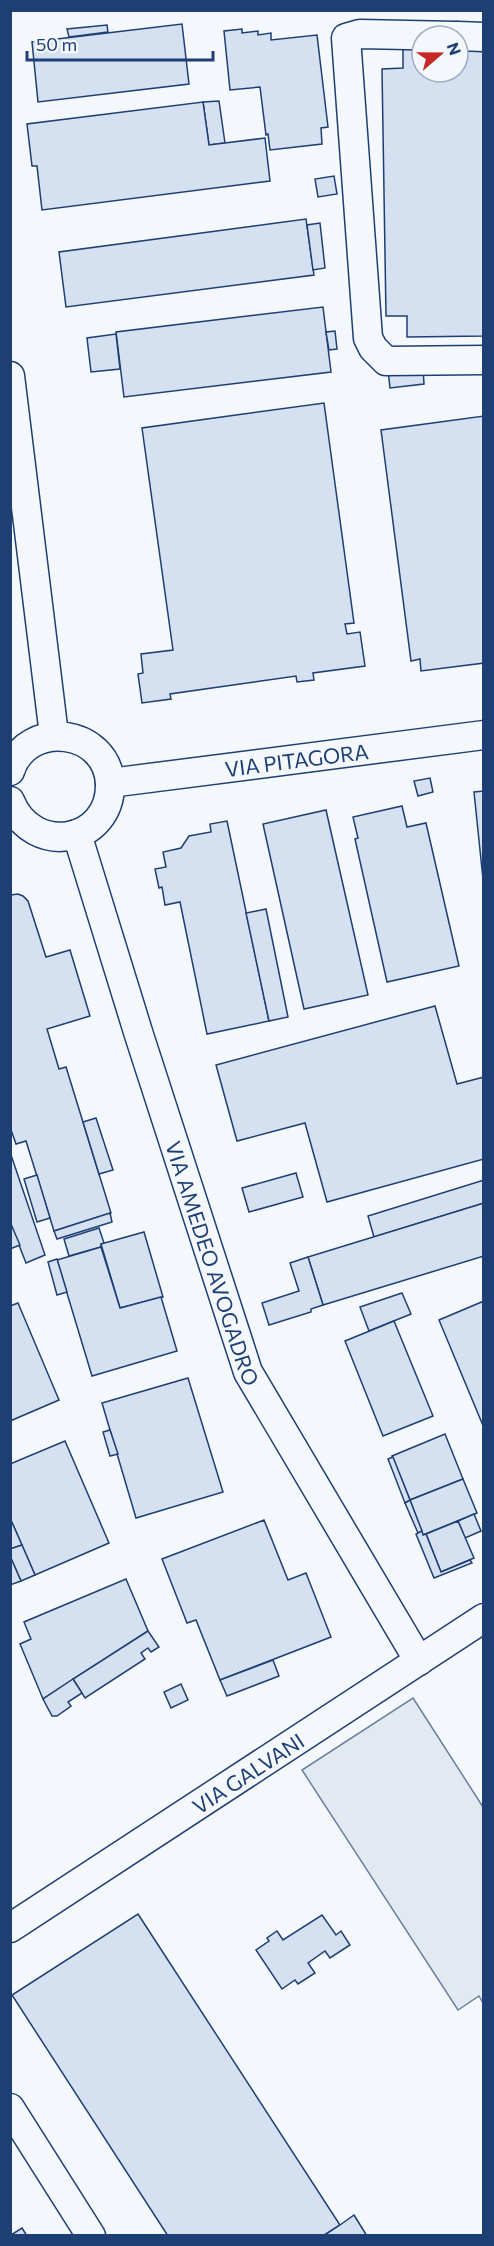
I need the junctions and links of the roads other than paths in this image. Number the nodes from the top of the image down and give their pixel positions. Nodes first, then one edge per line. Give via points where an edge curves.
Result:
1 (410, 35) edge
2 (483, 360) edge
3 (10, 376) edge
4 (54, 735) junction
5 (483, 735) edge
6 (10, 771) edge
7 (110, 783) junction
8 (10, 801) edge
9 (77, 834) junction
10 (483, 1618) edge
11 (419, 1661) junction
12 (10, 1928) edge
13 (10, 2108) edge
14 (91, 2235) edge

1 - 2 street via 360,34 346,38 368,338 386,361
3 - 4 street
4 - 6 street via 23,749
4 - 7 street via 85,743 98,753
5 - 7 street, VIA PITAGORA
7 - 9 street via 102,814
8 - 9 street via 27,826 42,835 59,838
9 - 11 street, VIA AMEDEO AVOGADRO via 248,1371
10 - 11 street, VIA GALVANI
11 - 12 street, VIA GALVANI
13 - 14 street

